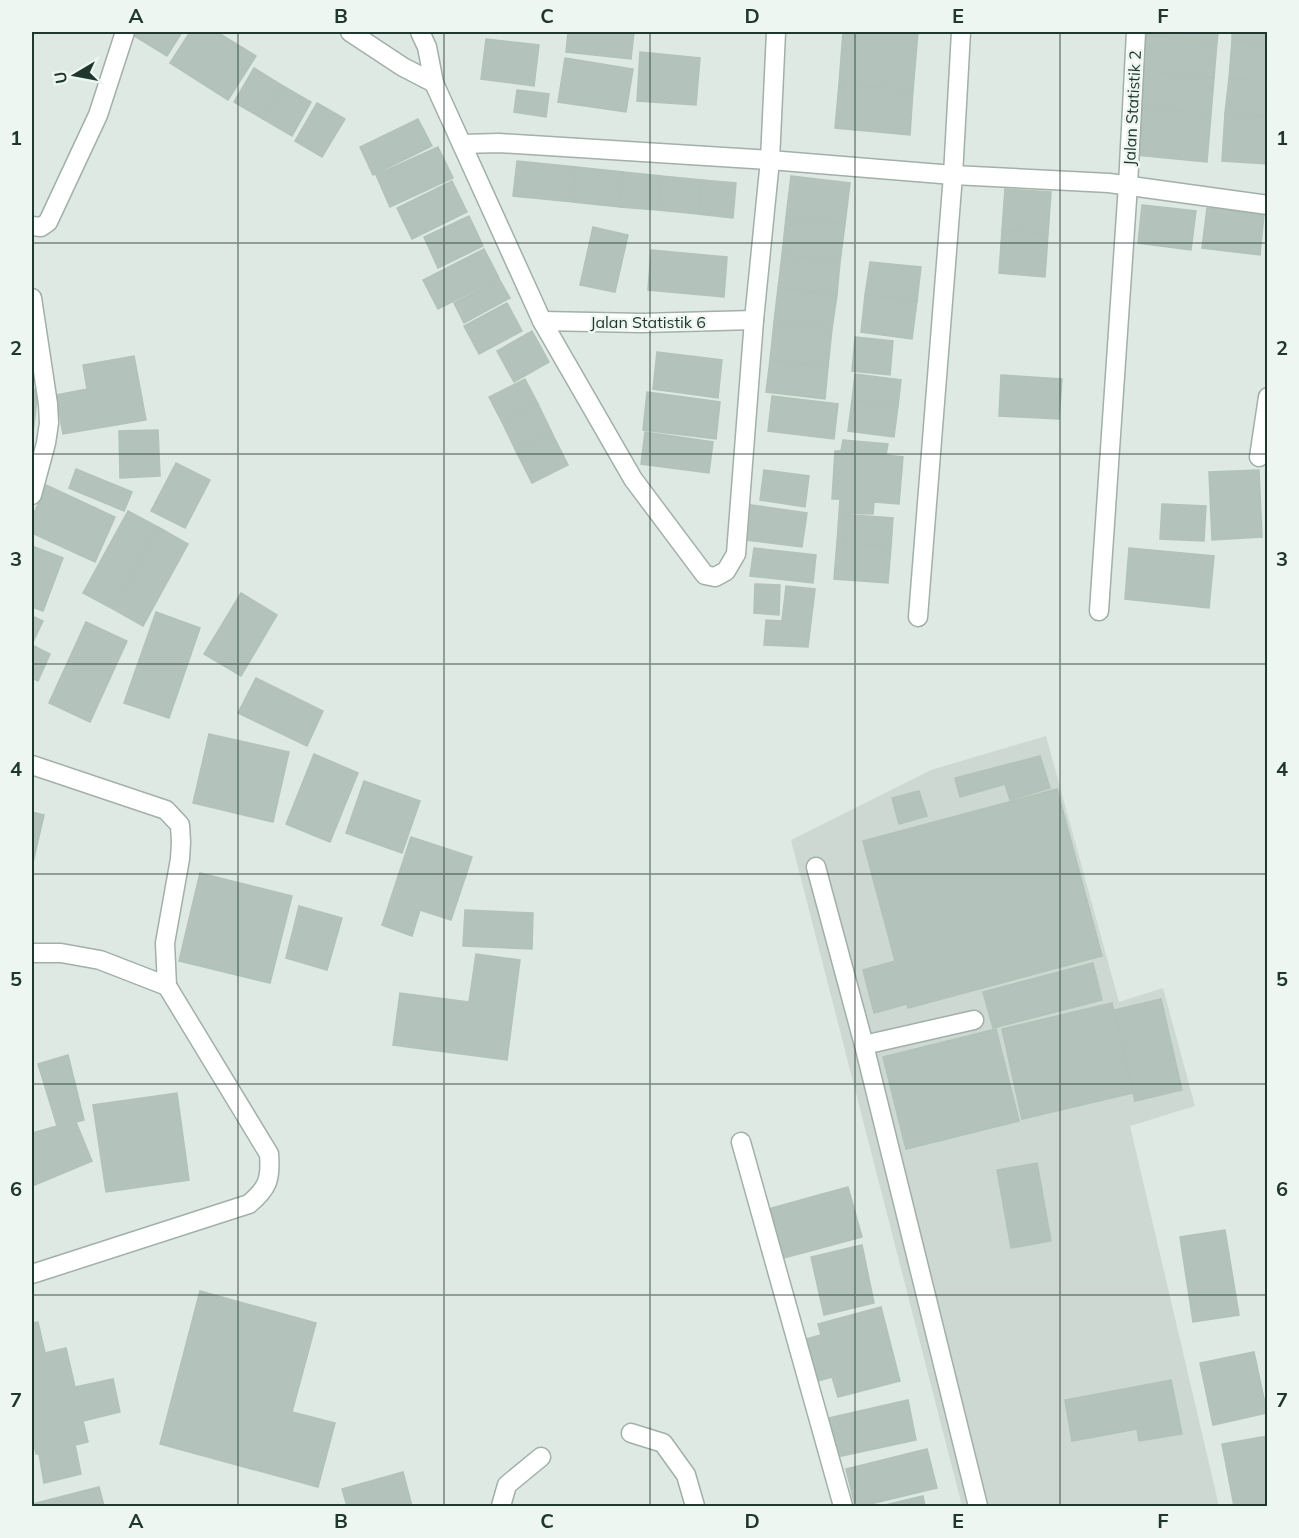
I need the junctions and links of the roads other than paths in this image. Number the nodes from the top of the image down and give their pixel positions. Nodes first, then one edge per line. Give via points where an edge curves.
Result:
1 (125, 32) edge
2 (350, 32) edge
3 (420, 32) edge
4 (776, 32) edge
5 (962, 32) edge
6 (1136, 32) edge
7 (434, 83) junction
8 (462, 144) junction
9 (770, 160) junction
10 (953, 175) junction
11 (1128, 185) junction
12 (1268, 205) edge
13 (32, 226) edge
14 (32, 298) edge
15 (753, 320) junction
16 (542, 321) junction
17 (1268, 397) edge
18 (1259, 457) dead end
19 (32, 495) edge
20 (1098, 611) dead end
21 (918, 617) dead end
22 (32, 765) edge
23 (816, 867) dead end
24 (32, 953) edge
25 (167, 986) junction
26 (974, 1020) dead end
27 (864, 1045) junction
28 (741, 1142) dead end
29 (32, 1274) edge
30 (631, 1433) dead end
31 (541, 1457) dead end
32 (501, 1506) edge
33 (695, 1506) edge
34 (843, 1506) edge
35 (978, 1506) edge

1 - 13 street via 98,116 48,222 41,227
2 - 7 street
3 - 7 street
4 - 9 street
5 - 10 street
6 - 11 street, Jalan Statistik 2
7 - 8 street
8 - 9 street
8 - 16 street
9 - 10 street
9 - 15 street
10 - 11 street
10 - 21 street
11 - 12 street
11 - 20 street, Jalan Statistik 2
14 - 19 street via 49,423
15 - 16 street, Jalan Statistik 6
15 - 16 street via 736,554 726,571 715,577 705,575 633,479
17 - 18 street
22 - 25 street via 166,810 180,825 180,859 165,943
23 - 27 street
24 - 25 street via 100,960
25 - 29 street via 269,1154 270,1173 263,1192 249,1204
26 - 27 street
27 - 35 street
28 - 34 street
30 - 33 street via 663,1443 686,1475
31 - 32 street via 507,1485

